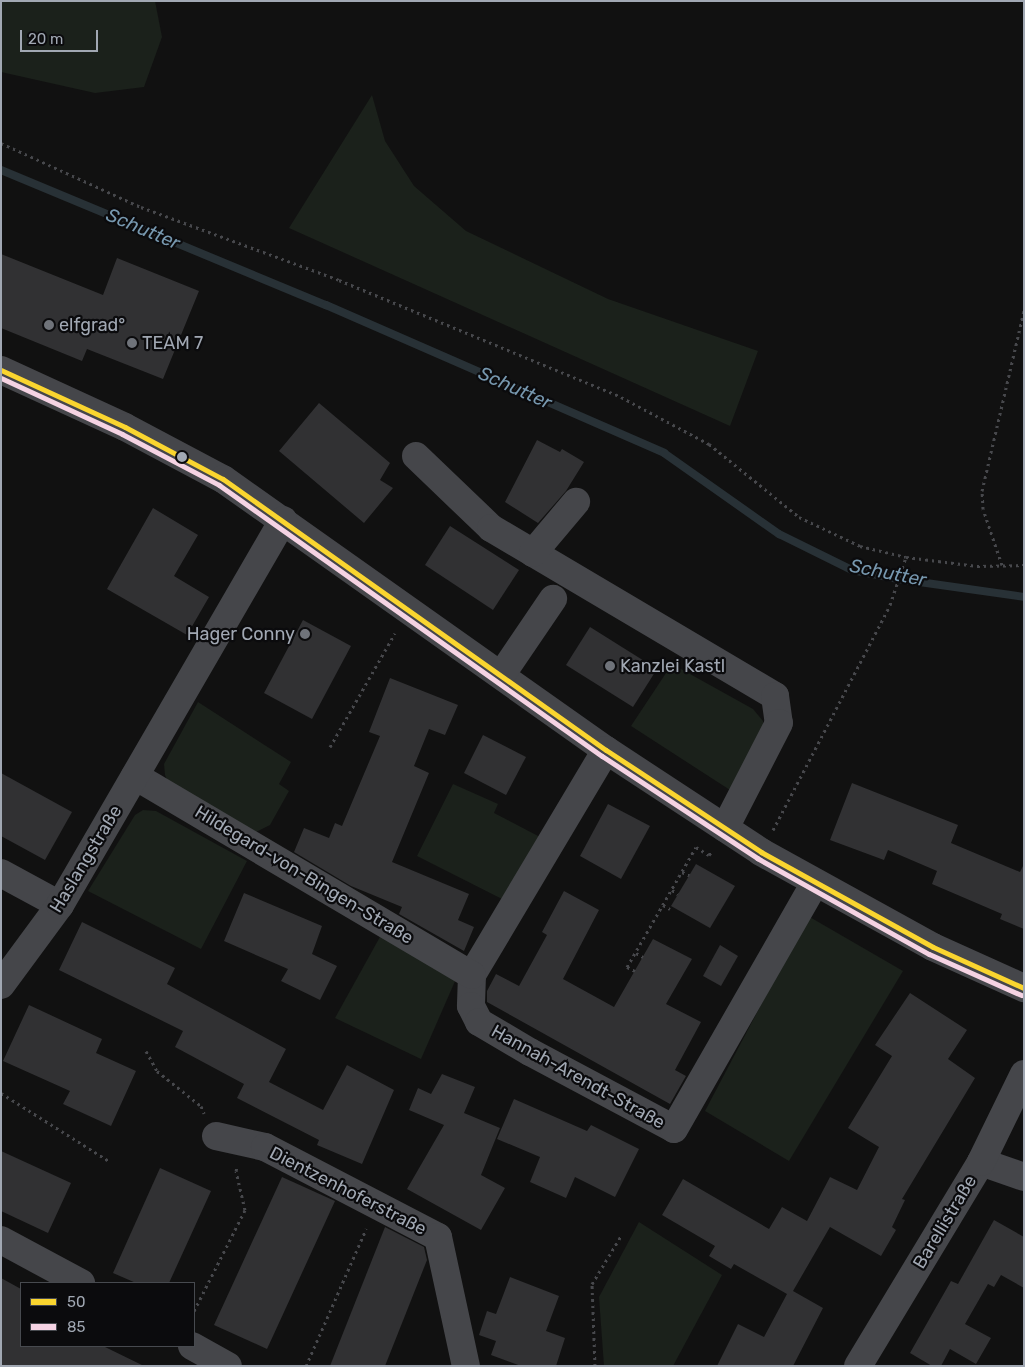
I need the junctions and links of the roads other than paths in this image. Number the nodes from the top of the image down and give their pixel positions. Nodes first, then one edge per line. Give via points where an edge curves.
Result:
1 (1, 370) edge
2 (416, 456) dead end
3 (576, 502) dead end
4 (282, 520) junction
5 (533, 553) junction
6 (553, 599) dead end
7 (502, 674) junction
8 (606, 750) junction
9 (135, 776) junction
10 (720, 837) junction
11 (1, 873) edge
12 (815, 883) junction
13 (60, 905) junction
14 (472, 975) junction
15 (1, 985) edge
16 (1024, 988) edge
17 (1024, 1074) edge
18 (229, 1139) road end
19 (981, 1162) junction
20 (1024, 1177) edge
21 (1, 1240) edge
22 (79, 1282) edge
23 (194, 1347) edge
24 (228, 1366) edge
25 (466, 1366) edge
26 (858, 1366) edge

1 - 4 street via 183,456 224,479
2 - 5 street via 491,528
3 - 5 street
4 - 7 street
4 - 9 street, Haslangstraße
5 - 10 street via 775,696 779,723
6 - 7 street
7 - 8 street
8 - 10 street
8 - 14 street, Hannah-Arendt-Straße
9 - 13 street, Haslangstraße
9 - 14 street, Hildegard-von-Bingen-Straße
10 - 12 street via 761,852
11 - 13 street
12 - 14 street, Hannah-Arendt-Straße via 674,1130 479,1022 470,1006
12 - 16 street via 933,947
13 - 15 street, Haslangstraße
17 - 19 street, Barellistraße
18 - 25 street, Dientzenhoferstraße via 265,1147 438,1237
19 - 20 street
19 - 26 street, Barellistraße
21 - 22 street
23 - 24 street

